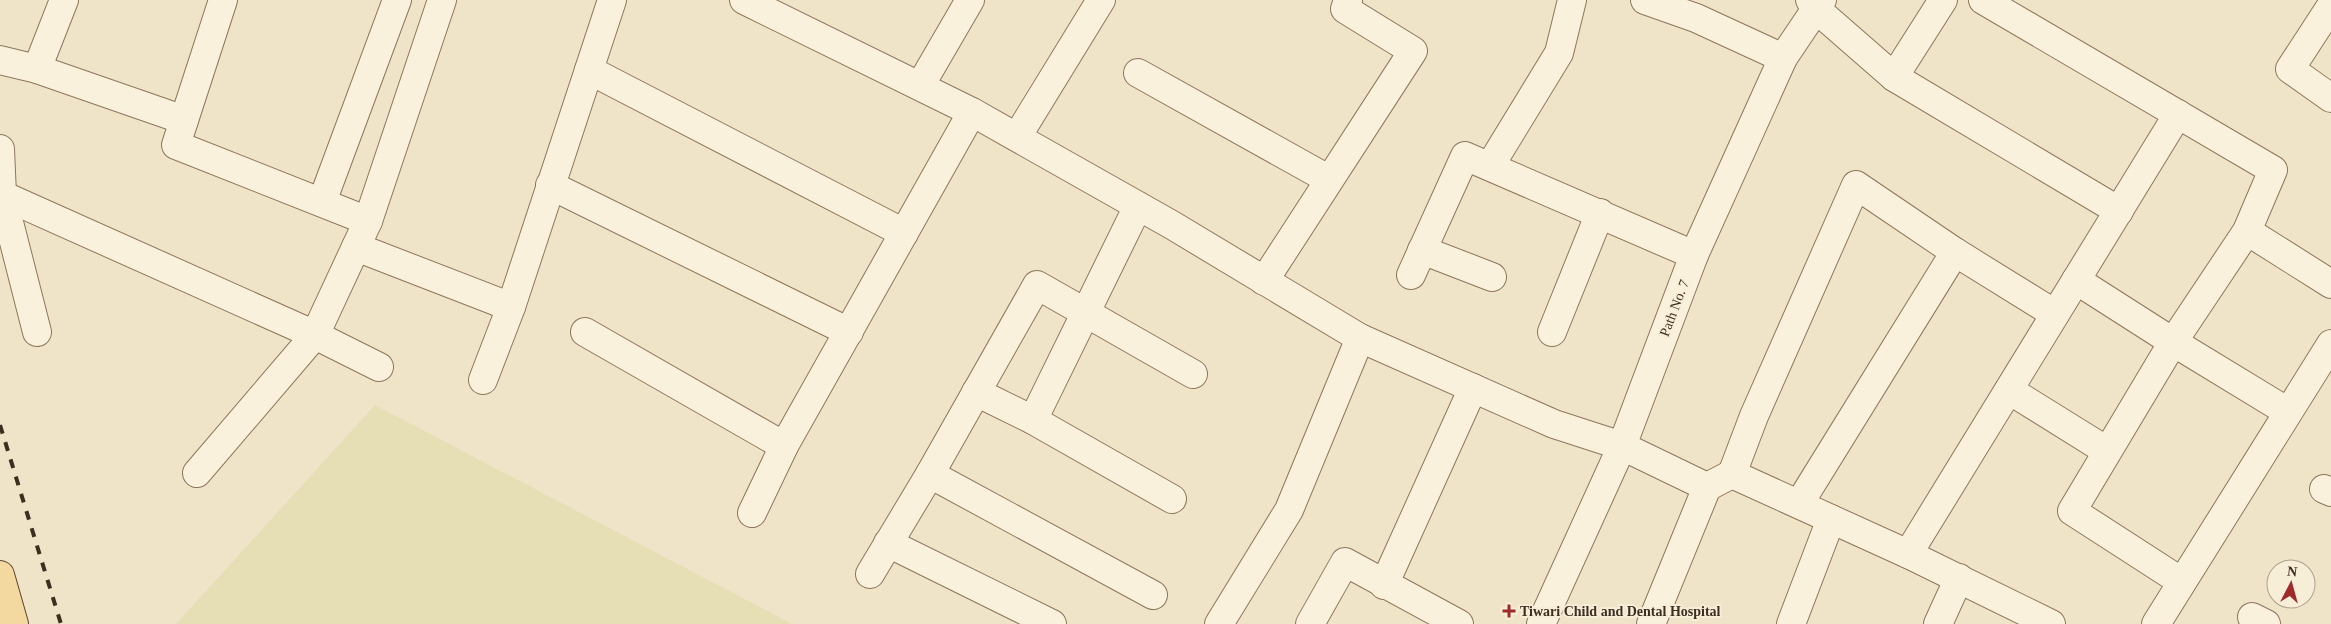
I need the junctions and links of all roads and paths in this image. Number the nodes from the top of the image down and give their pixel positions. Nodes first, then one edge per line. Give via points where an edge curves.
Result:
1 (64, 0) edge
2 (223, 0) edge
3 (396, 0) edge
4 (442, 0) edge
5 (612, 0) edge
6 (744, 0) edge
7 (970, 0) edge
8 (1101, 0) edge
9 (1348, 0) edge
10 (1572, 0) edge
11 (1645, 0) edge
12 (1943, 0) edge
13 (1985, 0) edge
14 (1816, 3) edge
15 (2331, 6) edge
16 (1700, 9) edge
17 (1783, 58) junction
18 (0, 60) edge
19 (37, 69) junction
20 (588, 70) junction
21 (1138, 73) dead end
22 (1894, 77) junction
23 (920, 86) junction
24 (2331, 98) edge
25 (972, 112) junction
26 (2178, 114) junction
27 (184, 120) junction
28 (1017, 137) junction
29 (0, 149) edge
30 (1490, 166) junction
31 (1328, 179) junction
32 (550, 185) junction
33 (2, 195) junction
34 (322, 202) junction
35 (1138, 206) junction
36 (2119, 211) junction
37 (1600, 213) junction
38 (368, 221) junction
39 (2247, 231) junction
40 (904, 233) junction
41 (356, 247) junction
42 (1422, 250) junction
43 (1955, 252) junction
44 (1694, 255) junction
45 (1411, 274) dead end
46 (1492, 277) dead end
47 (1264, 280) junction
48 (2076, 280) junction
49 (2331, 284) edge
50 (511, 307) junction
51 (1087, 313) junction
52 (2055, 314) junction
53 (37, 332) dead end
54 (585, 332) dead end
55 (849, 332) junction
56 (1552, 332) dead end
57 (315, 335) junction
58 (1360, 338) junction
59 (2173, 342) junction
60 (2331, 344) edge
61 (379, 367) dead end
62 (1193, 374) dead end
63 (483, 380) dead end
64 (1473, 388) junction
65 (2009, 390) junction
66 (976, 392) junction
67 (2288, 412) junction
68 (1033, 420) junction
69 (784, 446) junction
70 (1622, 446) junction
71 (2107, 450) junction
72 (197, 473) dead end
73 (930, 474) junction
74 (1732, 474) junction
75 (1707, 487) junction
76 (1172, 499) dead end
77 (1799, 504) junction
78 (752, 513) dead end
79 (1831, 519) junction
80 (888, 543) junction
81 (1908, 554) junction
82 (870, 574) dead end
83 (0, 575) edge
84 (1959, 578) junction
85 (2182, 582) junction
86 (1384, 585) junction
87 (1153, 595) dead end
88 (14, 624) edge
89 (1052, 624) edge
90 (1219, 624) edge
91 (1310, 624) edge
92 (1458, 624) edge
93 (1541, 624) edge
94 (1651, 624) edge
95 (1791, 624) edge
96 (1938, 624) edge
97 (2051, 624) edge
98 (2156, 624) edge

1 - 19 street
2 - 27 street
3 - 34 street
4 - 38 street
5 - 20 street
6 - 23 street
7 - 23 street
8 - 28 street
9 - 31 street via 1345,9 1413,51
10 - 30 street via 1559,53
11 - 16 street
12 - 22 street
13 - 26 street
14 - 17 street, Path No. 7
14 - 22 street
15 - 24 street via 2290,69
16 - 17 street
17 - 44 street, Path No. 7
18 - 19 street
19 - 27 street
20 - 32 street
20 - 40 street
21 - 31 street
22 - 36 street
23 - 25 street
25 - 28 street
25 - 40 street
26 - 36 street
26 - 39 street via 2273,170
27 - 34 street via 176,145
28 - 35 street
29 - 33 street
30 - 37 street
30 - 42 street via 1465,156
31 - 47 street
32 - 50 street
32 - 55 street
33 - 53 street
33 - 57 street
34 - 38 street
35 - 47 street
35 - 51 street
36 - 48 street
37 - 44 street
37 - 56 street
38 - 41 street
39 - 49 street
39 - 59 street
40 - 55 street
41 - 50 street
41 - 57 street
42 - 45 street
42 - 46 street
43 - 52 street
43 - 74 street via 1856,185 1754,416
43 - 77 street
44 - 70 street, Path No. 7
47 - 58 street
48 - 52 street
48 - 59 street
50 - 63 street
51 - 62 street
51 - 66 street via 1037,285
51 - 68 street
52 - 65 street
54 - 69 street
55 - 69 street
57 - 61 street
57 - 72 street
58 - 64 street
58 - 90 street via 1289,510
59 - 67 street
59 - 71 street
60 - 67 street
64 - 70 street via 1554,424
64 - 86 street
65 - 71 street
65 - 81 street
66 - 68 street
66 - 73 street
67 - 85 street
68 - 76 street
69 - 78 street
70 - 75 street
70 - 93 street, Path No. 7
71 - 85 street via 2072,511
73 - 80 street
73 - 87 street
74 - 75 street
74 - 77 street
75 - 94 street
77 - 79 street
79 - 81 street
79 - 95 street
80 - 82 street
80 - 89 street
81 - 84 street
83 - 88 main road
84 - 96 street
84 - 97 street
85 - 98 street
86 - 91 street via 1345,562
86 - 92 street

